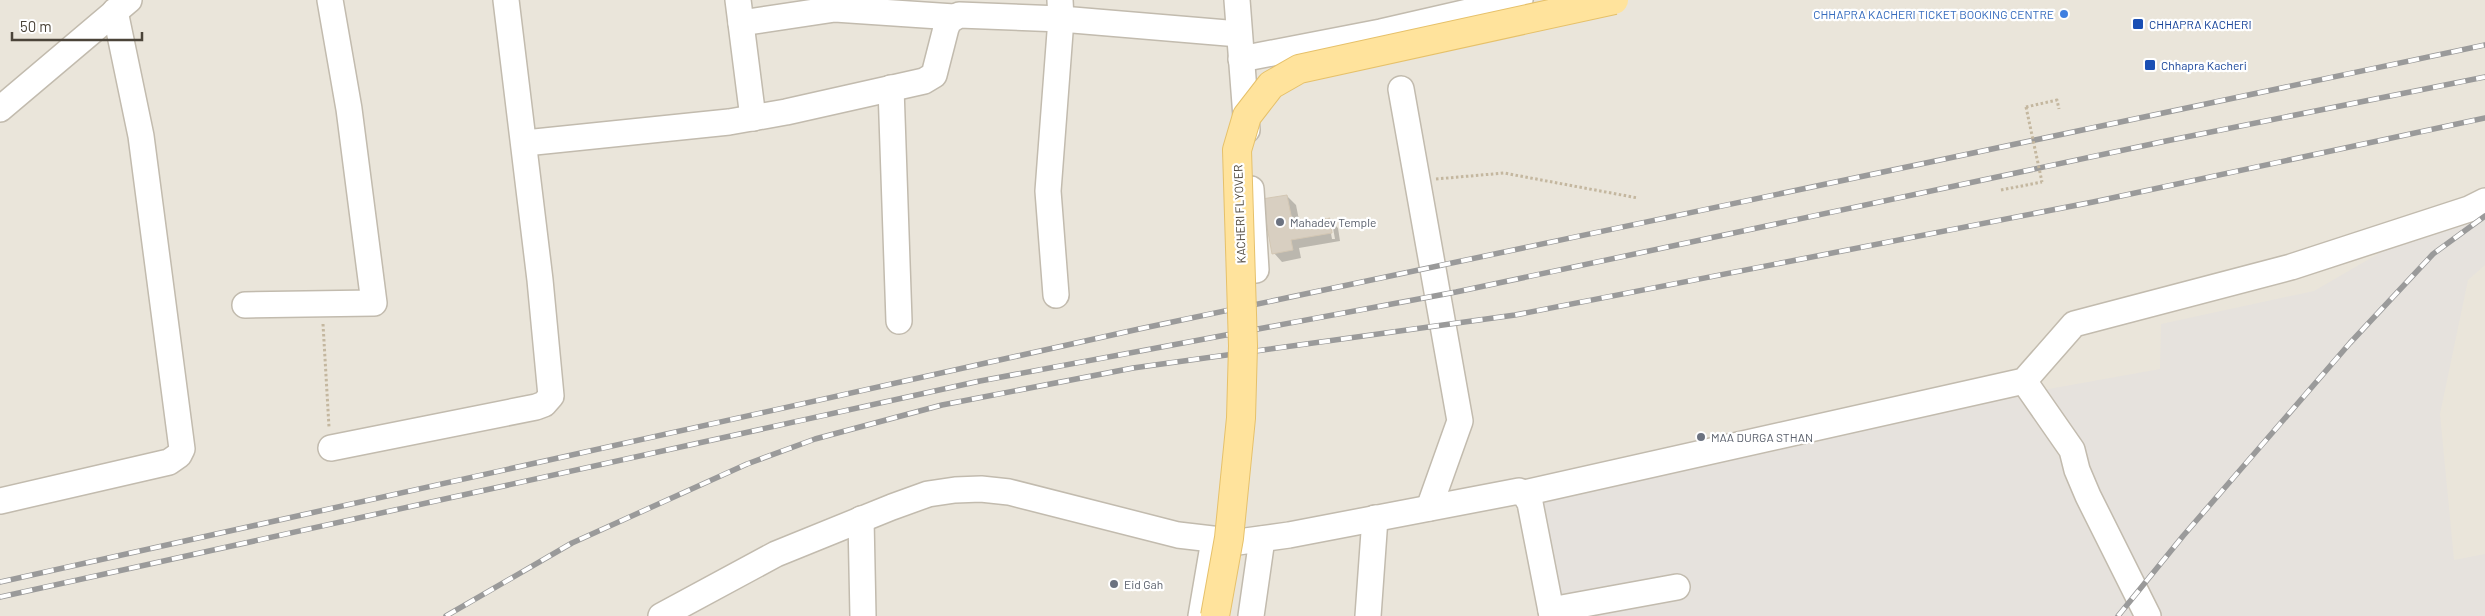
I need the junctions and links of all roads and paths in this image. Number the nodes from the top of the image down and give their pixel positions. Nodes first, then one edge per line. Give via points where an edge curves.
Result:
1 (330, 0) edge
2 (506, 0) edge
3 (1237, 0) edge
4 (1520, 0) edge
5 (1614, 0) edge
6 (824, 5) edge
7 (122, 6) edge
8 (1060, 10) edge
9 (740, 12) edge
10 (954, 17) junction
11 (1239, 34) junction
12 (1242, 59) junction
13 (891, 88) junction
14 (1401, 89) dead end
15 (0, 109) edge
16 (2059, 109) dead end
17 (753, 118) junction
18 (525, 143) junction
19 (1418, 181) junction
20 (2002, 190) dead end
21 (1638, 198) dead end
22 (2485, 201) edge
23 (1256, 270) dead end
24 (1056, 295) dead end
25 (321, 304) junction
26 (245, 305) dead end
27 (899, 321) dead end
28 (2024, 381) junction
29 (330, 448) joint
30 (1524, 493) junction
31 (0, 501) edge
32 (1429, 508) junction
33 (1375, 518) junction
34 (861, 520) junction
35 (1262, 539) junction
36 (1214, 540) junction
37 (1677, 587) dead end
38 (1552, 613) edge
39 (661, 616) edge
40 (863, 616) edge
41 (1201, 616) edge
42 (1215, 616) edge
43 (1251, 616) edge
44 (1368, 616) edge
45 (2148, 616) edge

1 - 25 street via 349,109 374,303
2 - 18 street
3 - 11 street
4 - 12 street via 1382,32
5 - 42 main road, KACHERI FLYOVER, bridge via 1299,69 1271,85 1247,116 1237,150 1243,346 1241,418 1229,538
6 - 9 street
6 - 10 street via 835,9
7 - 15 street
7 - 31 street via 182,449 169,462
8 - 10 street
8 - 11 street
8 - 24 street via 1048,191
9 - 17 street
10 - 13 street via 946,28 934,75
11 - 12 street
12 - 23 street
13 - 17 street
13 - 27 street
14 - 19 street
16 - 20 path, bridge via 2057,100 2026,106 2042,182
17 - 18 street
18 - 29 street via 551,390 548,400 536,406
19 - 21 path via 1504,173
19 - 32 street via 1460,421
22 - 28 street via 2291,267 2074,324
25 - 26 street
25 - 29 path
28 - 30 street
28 - 45 street via 2072,450 2085,489
30 - 32 street via 1514,491
30 - 38 street via 1530,503
32 - 33 street
33 - 35 street
33 - 44 street
34 - 36 street via 928,494 981,489 1010,492 1178,536
34 - 39 street via 776,554
34 - 40 street
35 - 36 street
35 - 43 street
36 - 41 street
37 - 38 street

